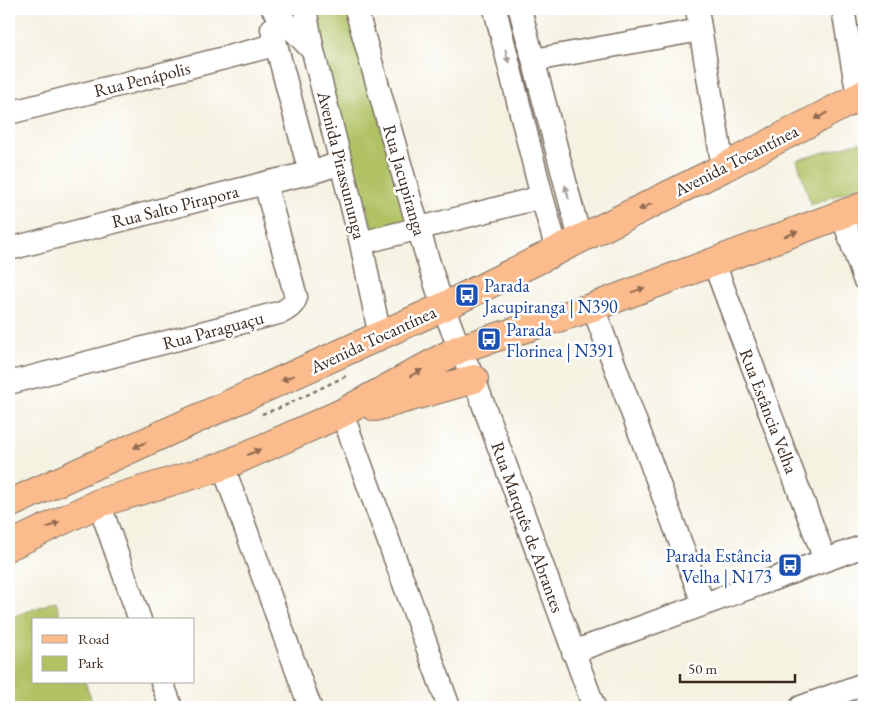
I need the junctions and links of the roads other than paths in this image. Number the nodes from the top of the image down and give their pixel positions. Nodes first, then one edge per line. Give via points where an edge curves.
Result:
1 (267, 9) edge
2 (273, 9) edge
3 (305, 9) edge
4 (356, 9) edge
5 (495, 9) edge
6 (520, 9) edge
7 (843, 9) edge
8 (699, 19) edge
9 (275, 45) junction
10 (313, 51) junction
11 (534, 60) junction
12 (861, 95) edge
13 (9, 113) edge
14 (341, 163) junction
15 (723, 168) junction
16 (310, 174) junction
17 (265, 183) junction
18 (542, 197) junction
19 (853, 211) edge
20 (418, 229) junction
21 (361, 243) junction
22 (568, 245) junction
23 (9, 249) edge
24 (714, 262) junction
25 (864, 279) edge
26 (592, 306) junction
27 (443, 307) junction
28 (380, 337) junction
29 (459, 349) junction
30 (474, 379) junction
31 (9, 383) edge
32 (342, 414) junction
33 (223, 466) junction
34 (99, 503) junction
35 (9, 504) edge
36 (9, 546) edge
37 (864, 546) edge
38 (825, 560) junction
39 (704, 603) junction
40 (139, 618) edge
41 (573, 652) junction
42 (163, 684) edge
43 (864, 684) edge
44 (171, 707) edge
45 (310, 707) edge
46 (449, 707) edge
47 (594, 707) edge
48 (801, 707) edge

1 - 9 street, Avenida Pirassununga
2 - 10 street, Avenida Pirassununga
3 - 10 street
4 - 20 street, Rua Jacupiranga
5 -> 18 street
6 - 11 street
7 - 12 street
8 - 11 street
8 - 15 street
9 - 13 street, Rua Penápolis
9 - 16 street, Avenida Pirassununga
10 - 14 street, Avenida Pirassununga
22 -> 11 street
12 -> 15 main road, Avenida Tocantínea
14 - 16 street, Rua Salto Pirapora
14 - 21 street, Avenida Pirassununga
15 -> 22 main road, Avenida Tocantínea
16 - 17 street, Rua Salto Pirapora
17 - 23 street, Rua Salto Pirapora
17 - 31 street, Rua Paraguaçu via 296,297 288,309
18 - 20 street
18 - 22 street
24 -> 19 main road
19 - 25 street
20 - 21 street
20 - 27 street, Rua Jacupiranga
21 - 28 street, Avenida Pirassununga
22 - 27 main road, Avenida Tocantínea
26 -> 24 main road
24 - 38 street, Rua Estância Velha
26 - 29 main road
26 - 39 street
27 - 28 main road, Avenida Tocantínea
27 - 29 street, Rua Jacupiranga
28 -> 35 main road, Avenida Tocantínea
29 - 30 street, Rua Marquês de Abrantes
32 -> 29 main road
30 - 32 main road
30 - 41 street, Rua Marquês de Abrantes
33 -> 32 main road
32 - 46 street
33 - 34 main road
33 - 45 street
36 -> 34 main road
34 - 40 street
37 - 38 street
38 - 39 street
39 - 41 street
41 - 47 street, Rua Marquês de Abrantes
42 - 44 street
43 - 48 street

